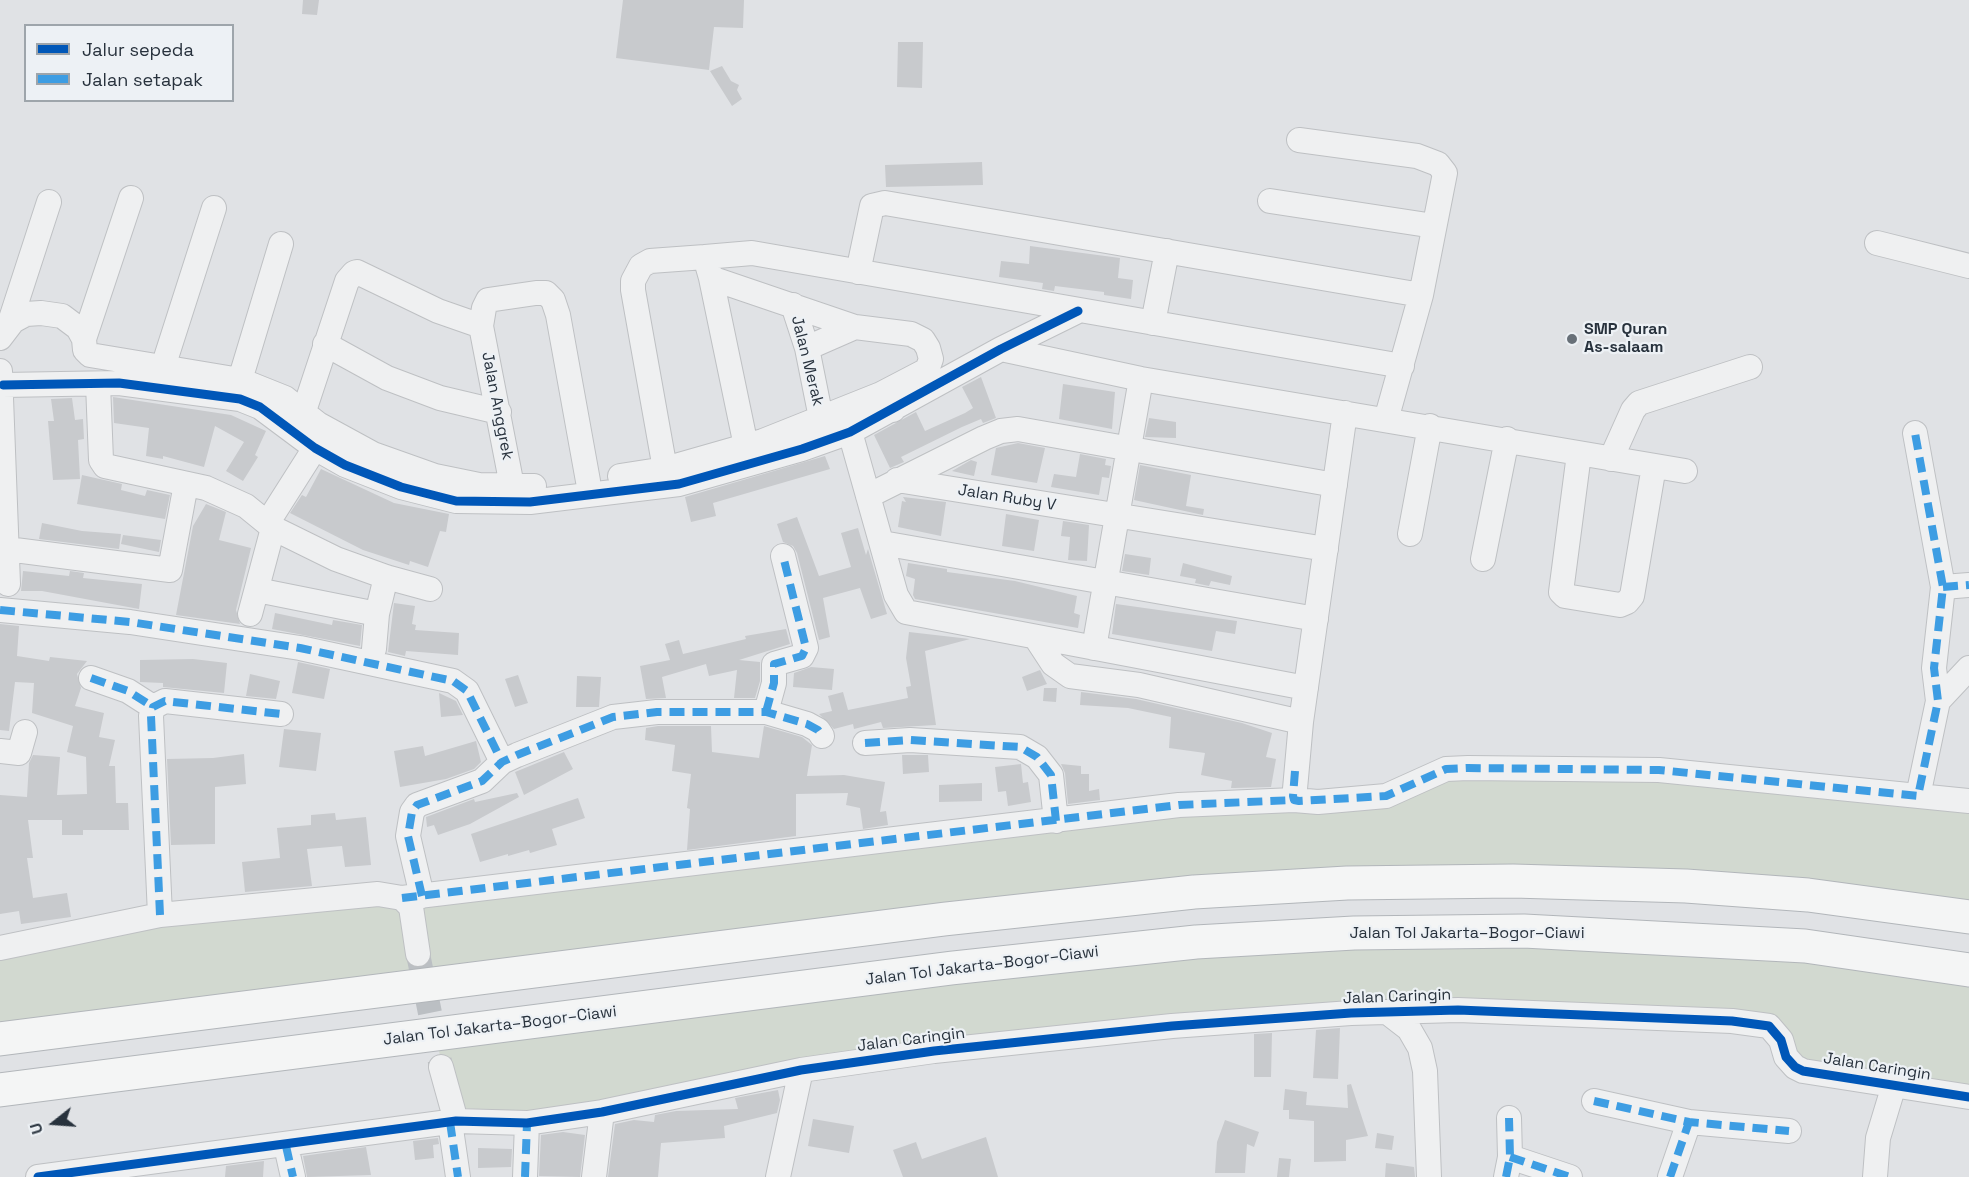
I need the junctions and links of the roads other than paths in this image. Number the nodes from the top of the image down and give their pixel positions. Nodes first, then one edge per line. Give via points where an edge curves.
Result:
1 (1299, 140) dead end
2 (131, 198) dead end
3 (1270, 201) dead end
4 (49, 202) dead end
5 (214, 208) dead end
6 (1434, 226) junction
7 (1876, 243) dead end
8 (281, 244) dead end
9 (1167, 251) junction
10 (1969, 266) edge
11 (708, 267) junction
12 (858, 272) junction
13 (1421, 295) junction
14 (792, 305) junction
15 (1078, 311) junction
16 (1153, 323) junction
17 (481, 326) junction
18 (855, 327) junction
19 (4, 331) edge
20 (84, 339) junction
21 (325, 344) junction
22 (807, 348) junction
23 (1001, 349) junction
24 (1402, 366) junction
25 (163, 367) junction
26 (1750, 367) dead end
27 (1, 378) edge
28 (1141, 378) junction
29 (240, 380) junction
30 (98, 384) junction
31 (887, 402) junction
32 (304, 411) junction
33 (499, 412) junction
34 (1345, 413) junction
35 (821, 418) junction
36 (1386, 420) junction
37 (1430, 426) junction
38 (850, 432) junction
39 (1915, 434) dead end
40 (1507, 439) junction
41 (746, 446) junction
42 (315, 448) junction
43 (1129, 448) junction
44 (1579, 454) junction
45 (1611, 459) junction
46 (1654, 466) junction
47 (665, 469) junction
48 (1685, 471) dead end
49 (897, 480) junction
50 (588, 481) junction
51 (186, 484) junction
52 (1335, 485) junction
53 (512, 486) junction
54 (868, 496) junction
55 (1117, 515) junction
56 (271, 525) junction
57 (1410, 534) dead end
58 (882, 543) junction
59 (7, 549) junction
60 (1326, 549) junction
61 (783, 556) dead end
62 (1483, 559) dead end
63 (386, 577) junction
64 (1105, 583) junction
65 (8, 584) dead end
66 (1969, 585) edge
67 (1943, 586) junction
68 (430, 589) dead end
69 (257, 590) junction
70 (0, 610) edge
71 (250, 614) dead end
72 (377, 614) junction
73 (1316, 619) junction
74 (1036, 638) junction
75 (1094, 648) junction
76 (374, 649) dead end
77 (1969, 668) edge
78 (91, 678) dead end
79 (1306, 688) junction
80 (1938, 701) junction
81 (153, 707) junction
82 (766, 712) junction
83 (281, 714) dead end
84 (1301, 722) junction
85 (25, 732) dead end
86 (822, 736) dead end
87 (865, 742) dead end
88 (0, 751) edge
89 (502, 762) junction
90 (1918, 796) junction
91 (1294, 800) junction
92 (1969, 801) edge
93 (1056, 821) junction
94 (412, 897) junction
95 (160, 915) junction
96 (1969, 917) edge
97 (0, 948) edge
98 (418, 954) tunnel mouth
99 (1969, 970) edge
100 (1387, 1012) junction
101 (0, 1039) edge
102 (441, 1067) tunnel mouth
103 (801, 1070) junction
104 (1894, 1085) junction
105 (0, 1090) edge
106 (1969, 1097) edge
107 (1594, 1101) dead end
108 (602, 1112) junction
109 (1509, 1118) dead end
110 (453, 1122) junction
111 (1689, 1122) junction
112 (527, 1123) junction
113 (1789, 1131) dead end
114 (286, 1146) junction
115 (1508, 1167) edge
116 (38, 1177) edge
117 (293, 1177) edge
118 (458, 1177) edge
119 (525, 1177) edge
120 (594, 1177) edge
121 (778, 1177) edge
122 (1430, 1177) edge
123 (1570, 1177) edge
124 (1671, 1177) edge
125 (1875, 1177) edge

1 - 6 street via 1417,156 1438,164 1444,173
2 - 20 street
3 - 6 street
4 - 19 street
5 - 25 street
6 - 13 street
7 - 10 street
8 - 29 street
9 - 12 street via 876,203 872,206
9 - 13 street
9 - 16 street
11 - 12 street via 752,253
11 - 14 street
11 - 41 street
11 - 47 street via 650,261 641,266 633,281
12 - 15 street
13 - 24 street
14 - 18 street
14 - 22 street, Jalan Merak
15 - 16 street
15 - 23 street
16 - 24 street
17 - 21 street via 438,311 357,272 347,281
17 - 33 street, Jalan Anggrek
17 - 50 street via 488,300 546,293 552,300
18 - 22 street
18 - 31 street via 911,333 928,348 931,359 927,370
19 - 20 street via 26,314 48,313 71,321
20 - 25 street via 85,350 90,354
21 - 32 street
21 - 33 street via 387,378 440,398
22 - 35 street, Jalan Merak
23 - 28 street
23 - 31 street
24 - 36 street
25 - 29 street
26 - 45 street via 1639,403
27 - 30 street
27 - 59 street
28 - 34 street
28 - 43 street
29 - 32 street via 285,398
30 - 42 street via 173,388 240,399 279,419
30 - 51 street via 102,463
31 - 35 street
31 - 38 street
32 - 53 street via 318,424 383,458 435,476 479,485
33 - 53 street, Jalan Anggrek
34 - 36 street
34 - 52 street
35 - 41 street
36 - 37 street
37 - 40 street
37 - 57 street
38 - 42 street via 679,484 530,502 456,501 428,495 372,476
38 - 54 street
39 - 67 street
40 - 44 street
40 - 62 street
41 - 47 street
42 - 56 street
43 - 49 street via 1018,429 1001,431
43 - 52 street
43 - 55 street
44 - 45 street
44 - 46 street via 1561,592 1565,596 1620,605 1632,596
45 - 46 street
46 - 48 street
47 - 50 street
49 - 54 street
49 - 55 street, Jalan Ruby V
50 - 53 street
51 - 56 street via 206,488 246,506
51 - 59 street via 170,570
52 - 60 street
54 - 58 street
55 - 60 street, Jalan Ruby V
55 - 64 street
56 - 63 street via 336,559
56 - 69 street
58 - 64 street
58 - 74 street via 896,595 906,612
59 - 65 street
60 - 73 street
61 - 82 street via 807,648 802,656 774,664 774,683
63 - 68 street
63 - 72 street
64 - 73 street
64 - 75 street
66 - 67 street
67 - 80 street via 1934,668
69 - 71 street
69 - 72 street
70 - 89 street via 119,621 277,644 453,681 467,691
72 - 76 street
73 - 79 street
74 - 75 street
74 - 84 street via 1053,664 1070,676 1139,685
75 - 79 street
77 - 80 street
78 - 81 street via 128,691
79 - 84 street
80 - 90 street
81 - 83 street via 165,701
81 - 95 street
82 - 86 street via 807,724
82 - 89 street via 657,712 613,717
84 - 91 street
85 - 88 street via 19,753
87 - 93 street via 910,740 1020,747 1037,757 1051,775
89 - 94 street via 482,781 417,805 412,812 408,836
90 - 91 street via 1659,770 1468,768 1446,769 1386,796 1318,802
90 - 92 street
91 - 93 street via 1179,805
93 - 94 street
94 - 95 street via 358,895
94 - 98 street
95 - 97 street
96 - 101 highway via 1808,895 1686,886 1513,881 1206,891 945,919
99 - 105 highway, Jalan Tol Jakarta–Bogor–Ciawi via 1805,946 1524,931 1354,933 1208,941 940,969
100 - 103 street, Jalan Caringin via 1172,1026 934,1051
100 - 104 street, Jalan Caringin via 1535,1012 1694,1018 1769,1026 1776,1032 1786,1057 1803,1071
100 - 122 street via 1409,1029 1420,1048 1425,1071
102 - 110 street
103 - 108 street, Jalan Caringin
103 - 121 street
104 - 106 street, Jalan Caringin
104 - 125 street via 1878,1138
107 - 111 street
108 - 112 street, Jalan Caringin
108 - 120 street
109 - 115 street
110 - 112 street, Jalan Caringin
110 - 114 street, Jalan Caringin
110 - 118 street
111 - 113 street
111 - 124 street
112 - 119 street
114 - 116 street, Jalan Caringin
114 - 117 street
115 - 123 street

